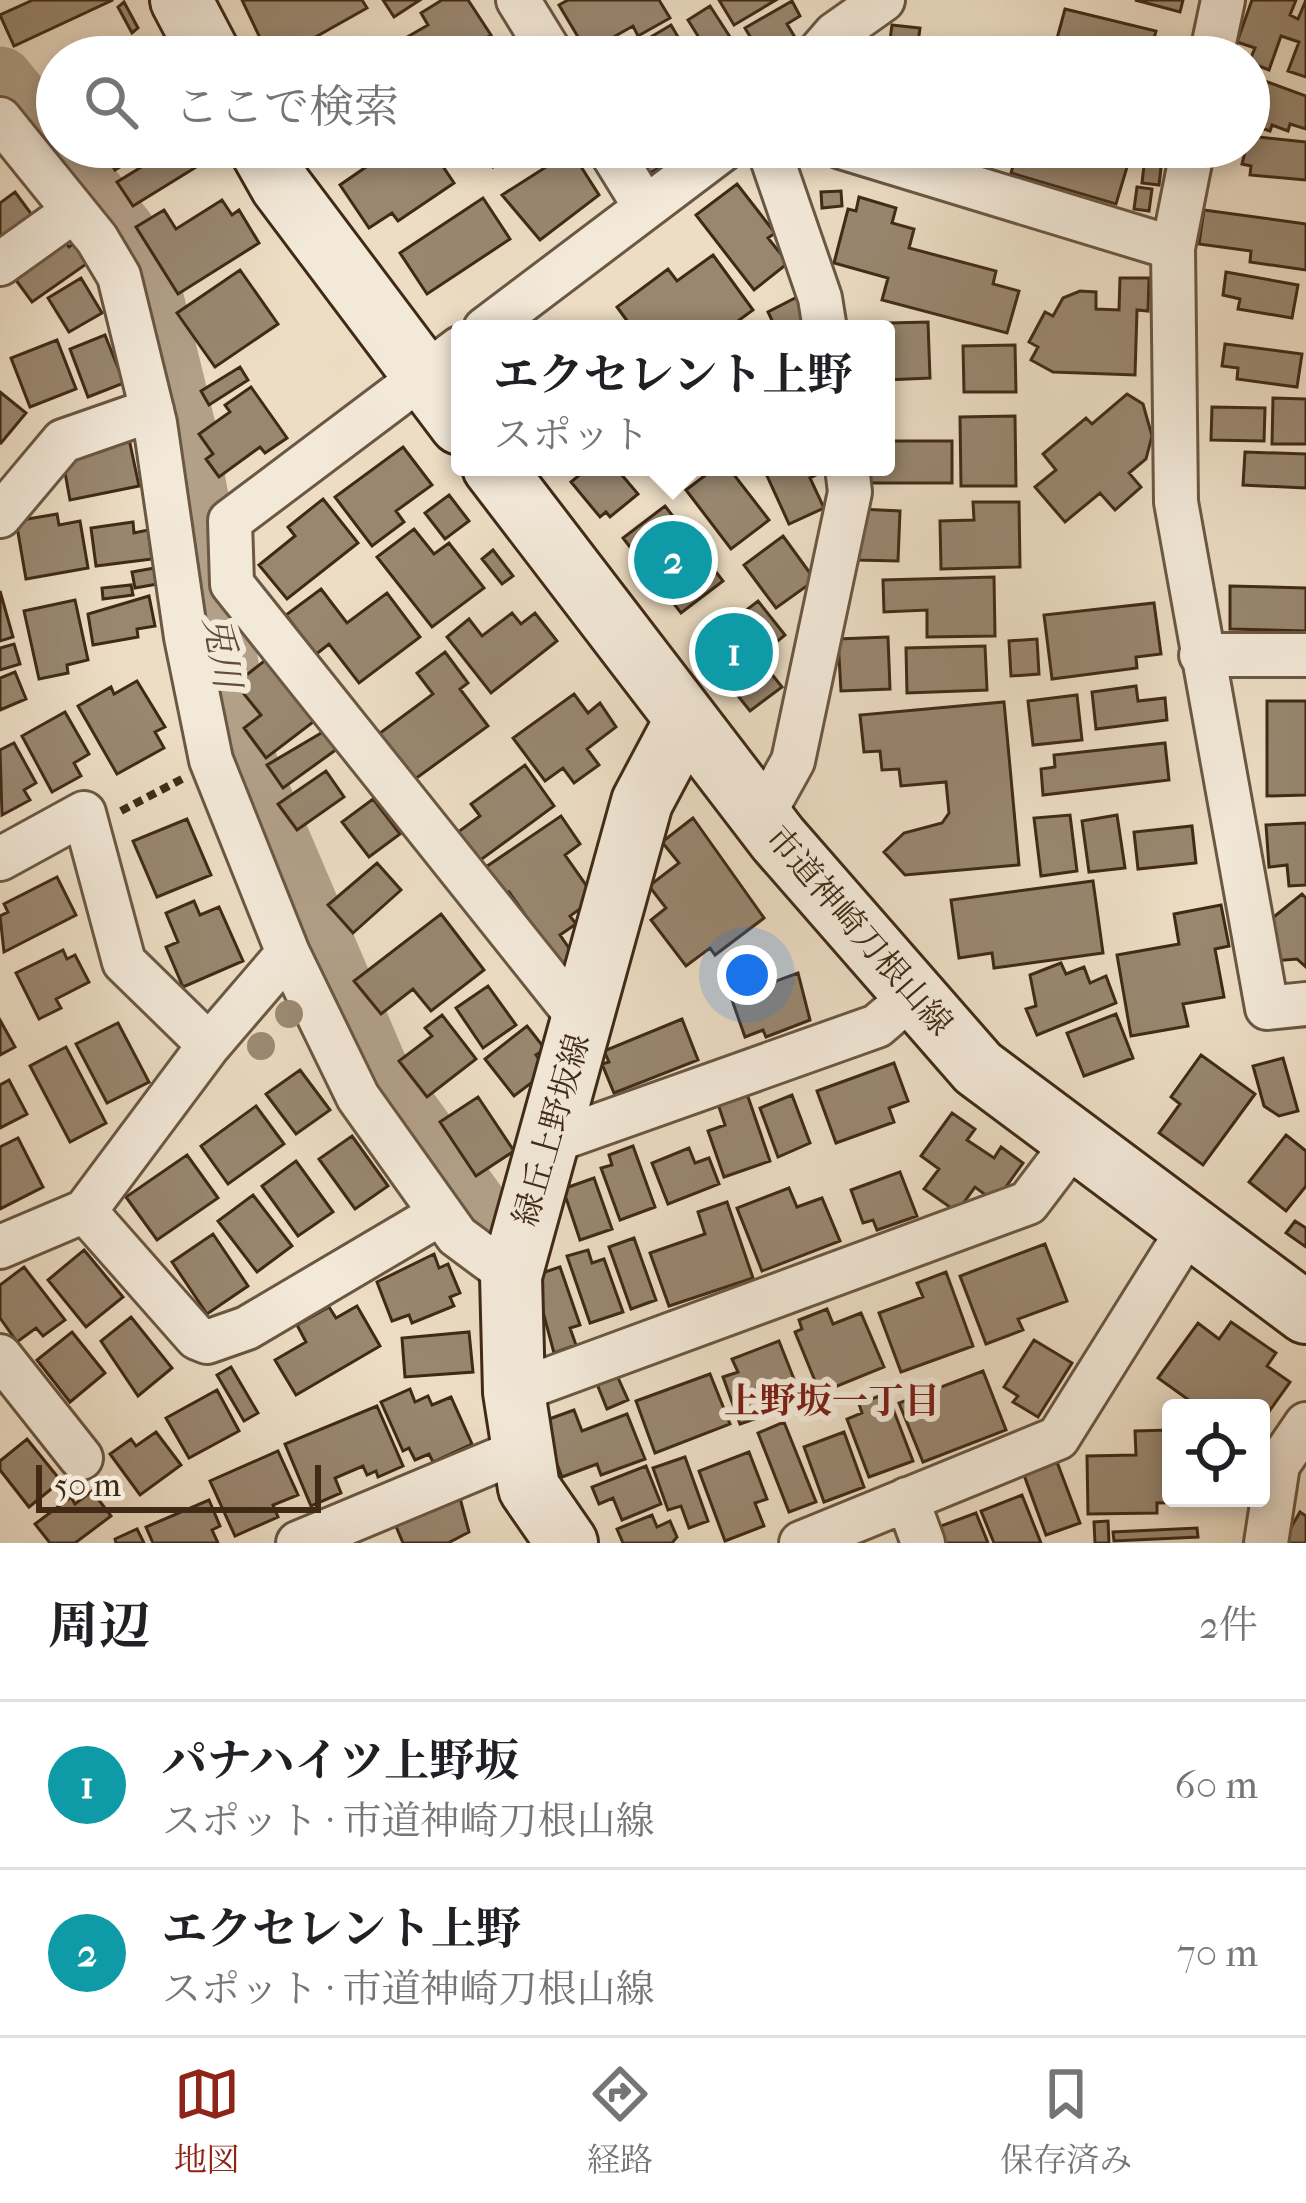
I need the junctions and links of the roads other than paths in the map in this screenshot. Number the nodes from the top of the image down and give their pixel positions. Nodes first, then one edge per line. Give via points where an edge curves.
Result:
1 (181, 0) edge
2 (518, 0) edge
3 (884, 0) edge
4 (1223, 0) edge
5 (821, 30) edge
6 (200, 36) edge
7 (540, 36) edge
8 (1215, 36) edge
9 (0, 119) edge
10 (36, 164) edge
11 (39, 168) edge
12 (271, 168) edge
13 (621, 168) edge
14 (697, 168) edge
15 (775, 168) edge
16 (910, 168) edge
17 (1189, 168) edge
18 (645, 206) junction
19 (74, 212) junction
20 (1173, 248) junction
21 (0, 264) edge
22 (497, 320) edge
23 (824, 320) edge
24 (442, 362) edge
25 (451, 393) edge
26 (152, 410) junction
27 (500, 476) edge
28 (848, 476) edge
29 (0, 516) edge
30 (1201, 655) junction
31 (1306, 656) edge
32 (685, 721) junction
33 (762, 817) junction
34 (0, 859) edge
35 (288, 953) junction
36 (912, 996) junction
37 (1306, 1004) edge
38 (582, 1022) junction
39 (208, 1045) junction
40 (1075, 1141) junction
41 (548, 1143) junction
42 (85, 1211) junction
43 (440, 1214) junction
44 (1190, 1227) junction
45 (0, 1246) edge
46 (511, 1276) junction
47 (1306, 1313) edge
48 (0, 1356) edge
49 (514, 1391) junction
50 (1306, 1424) edge
51 (521, 1450) junction
52 (81, 1459) dead end
53 (907, 1499) junction
54 (298, 1543) edge
55 (567, 1543) edge
56 (801, 1543) edge
57 (923, 1543) edge
58 (1266, 1543) edge

1 - 6 street
2 - 7 street
3 - 5 street
4 - 8 street
9 - 10 street
11 - 19 street
12 - 24 street
13 - 18 street
14 - 18 street
15 - 23 street
16 - 20 street
17 - 20 street
18 - 22 street
19 - 21 street
19 - 26 street via 119,277
20 - 30 street via 1176,502
24 - 25 street
24 - 38 street via 230,521 232,584
26 - 29 street via 63,440
26 - 35 street via 211,760
27 - 32 street, 市道神崎刀根山線
28 - 33 street via 793,760
30 - 31 street
30 - 37 street via 1267,1008
32 - 33 street, 市道神崎刀根山線
32 - 38 street, 緑丘上野坂線 via 642,802
33 - 36 street, 市道神崎刀根山線
34 - 39 street via 84,813 124,962
35 - 39 street
35 - 43 street via 350,1086
36 - 40 street, 市道神崎刀根山線 via 978,1069
36 - 41 street via 877,1026
38 - 41 street, 緑丘上野坂線
39 - 42 street
40 - 44 street, 市道神崎刀根山線
40 - 49 street via 1028,1203
41 - 46 street, 緑丘上野坂線
42 - 43 street via 207,1342 247,1328
42 - 45 street
43 - 46 street via 473,1252
44 - 47 street, 市道神崎刀根山線
44 - 53 street via 1058,1438
46 - 49 street, 緑丘上野坂線
48 - 52 street
49 - 51 street, 緑丘上野坂線
50 - 58 street via 1278,1465
51 - 54 street
51 - 55 street, 緑丘上野坂線 via 529,1488
53 - 56 street
53 - 57 street

